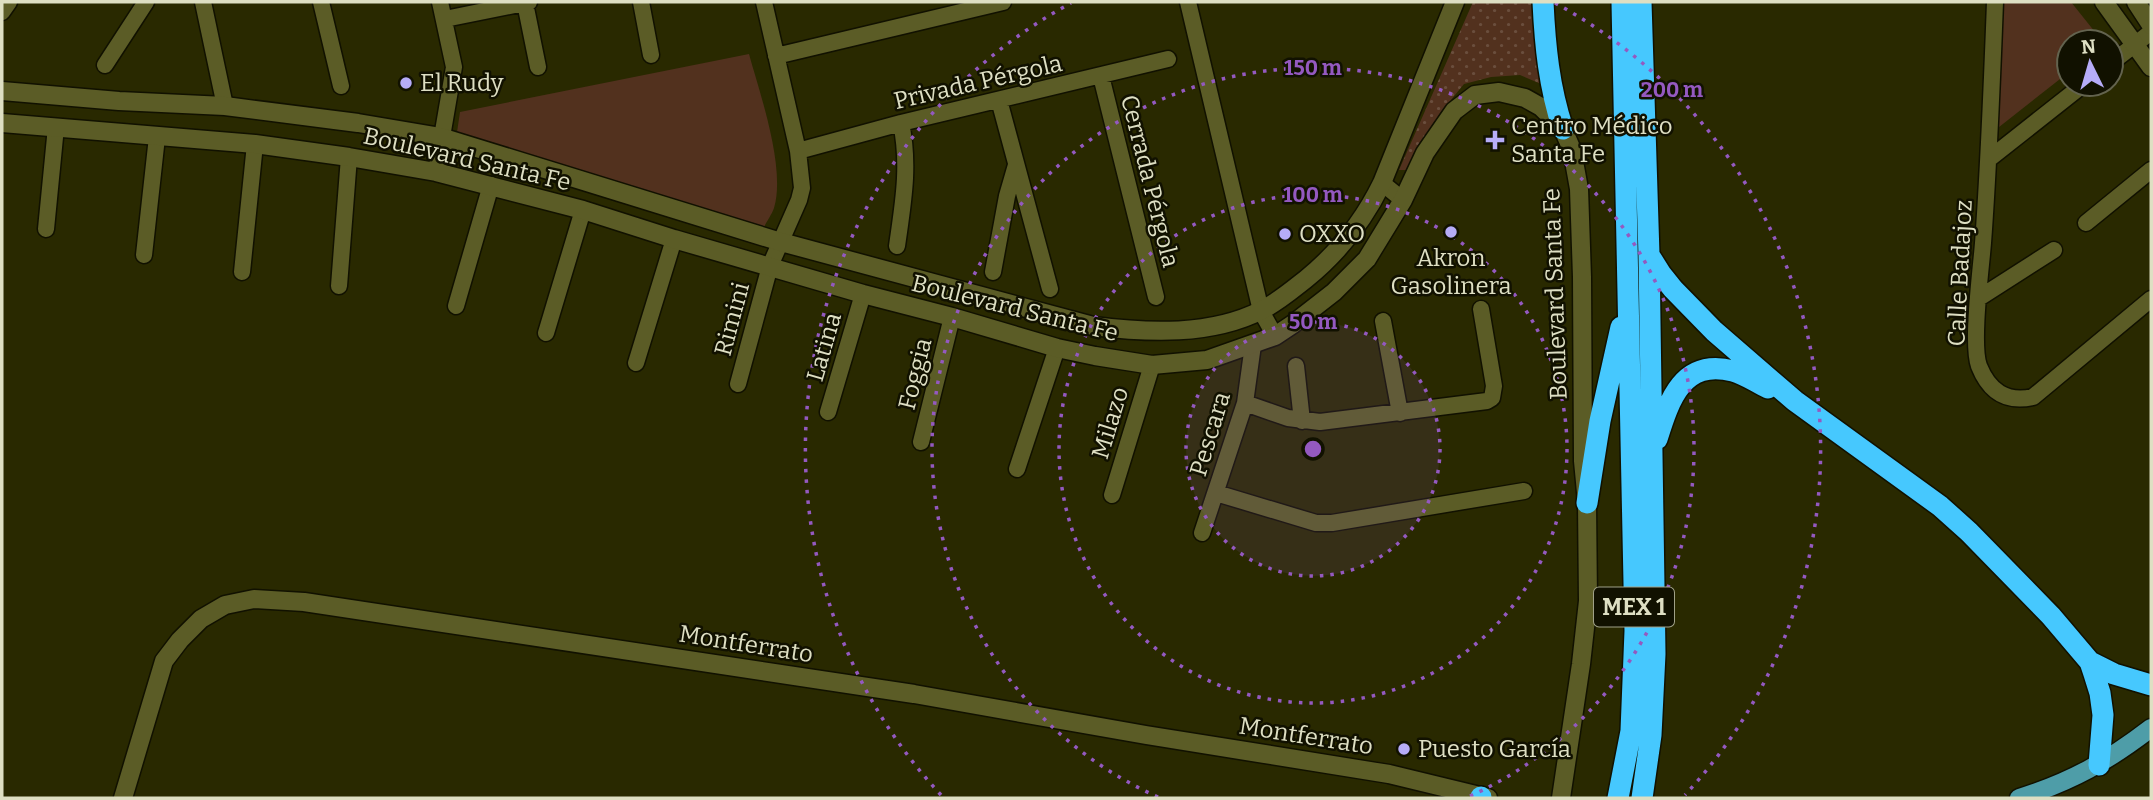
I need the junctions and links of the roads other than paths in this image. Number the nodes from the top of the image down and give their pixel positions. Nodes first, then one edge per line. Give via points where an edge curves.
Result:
1 (9, 2) edge
2 (146, 2) edge
3 (203, 2) edge
4 (321, 2) edge
5 (440, 2) edge
6 (527, 2) edge
7 (641, 2) edge
8 (764, 2) edge
9 (1003, 2) edge
10 (1188, 2) edge
11 (1455, 2) edge
12 (1542, 2) edge
13 (1622, 2) edge
14 (1641, 2) edge
15 (1995, 2) edge
16 (2104, 2) edge
17 (2136, 2) edge
18 (2, 12) edge
19 (445, 19) junction
20 (2151, 25) edge
21 (2151, 33) edge
22 (2133, 46) junction
23 (2125, 52) edge
24 (651, 55) dead end
25 (776, 56) junction
26 (1168, 59) dead end
27 (105, 65) dead end
28 (538, 67) dead end
29 (2151, 68) edge
30 (1101, 76) junction
31 (341, 86) dead end
32 (2, 91) edge
33 (2066, 98) edge
34 (999, 100) junction
35 (225, 106) junction
36 (2, 123) edge
37 (901, 123) junction
38 (56, 127) junction
39 (1563, 129) junction
40 (157, 137) junction
41 (441, 137) junction
42 (255, 144) junction
43 (798, 151) junction
44 (349, 157) junction
45 (1989, 159) junction
46 (1016, 164) junction
47 (2151, 170) edge
48 (436, 173) junction
49 (1381, 183) junction
50 (491, 186) junction
51 (1403, 200) junction
52 (583, 210) junction
53 (2086, 223) dead end
54 (46, 229) dead end
55 (674, 239) junction
56 (781, 242) junction
57 (897, 246) dead end
58 (2054, 250) dead end
59 (144, 255) dead end
60 (1649, 255) junction
61 (770, 267) junction
62 (242, 272) dead end
63 (993, 272) dead end
64 (339, 286) dead end
65 (1050, 289) dead end
66 (863, 294) junction
67 (1629, 294) junction
68 (1156, 298) dead end
69 (1979, 298) junction
70 (2151, 299) edge
71 (456, 306) dead end
72 (1481, 309) dead end
73 (1261, 310) junction
74 (952, 317) junction
75 (1383, 321) dead end
76 (546, 333) dead end
77 (1275, 336) junction
78 (1253, 345) junction
79 (1057, 348) junction
80 (636, 363) dead end
81 (1152, 365) junction
82 (1296, 366) dead end
83 (738, 384) dead end
84 (1796, 401) junction
85 (1245, 403) junction
86 (828, 412) dead end
87 (1400, 413) junction
88 (1302, 421) junction
89 (921, 442) dead end
90 (1652, 457) junction
91 (1017, 469) dead end
92 (1524, 491) dead end
93 (1216, 494) junction
94 (1112, 495) dead end
95 (1587, 503) junction
96 (1202, 533) dead end
97 (2090, 662) junction
98 (2151, 685) edge
99 (2151, 728) edge
100 (2099, 765) junction
101 (123, 798) edge
102 (1484, 798) edge
103 (1561, 798) edge
104 (1619, 798) edge
105 (1642, 798) edge
106 (2020, 798) edge

1 - 18 street
2 - 27 street
3 - 35 street
4 - 31 street
5 - 19 street
6 - 19 street
6 - 28 street
7 - 24 street
8 - 25 street, Rimini
9 - 25 street
10 - 73 street
11 - 49 main road, Boulevard Santa Fe
12 - 39 highway via 1552,96
13 - 67 highway, MEX 1
14 - 60 highway, MEX 1
15 - 45 street, Calle Badajoz
16 - 22 main road
17 - 20 main road
19 - 41 street via 454,67
21 - 22 street
22 - 23 street
22 - 29 main road
25 - 43 street, Rimini
26 - 30 street, Privada Pérgola
30 - 34 street, Privada Pérgola
30 - 68 street, Cerrada Pérgola
32 - 35 main road, Boulevard Santa Fe
33 - 45 street
34 - 37 street, Privada Pérgola
34 - 46 street
35 - 41 main road, Boulevard Santa Fe
36 - 38 main road, Boulevard Santa Fe
37 - 43 street, Privada Pérgola
37 - 57 street via 907,174
38 - 40 main road, Boulevard Santa Fe
38 - 54 street
39 - 51 main road, Boulevard Santa Fe via 1525,98 1499,92 1475,95 1454,111 1425,153
39 - 95 main road, Boulevard Santa Fe via 1579,190
40 - 42 main road, Boulevard Santa Fe
40 - 59 street
41 - 48 street
41 - 56 main road, Boulevard Santa Fe
42 - 44 main road, Boulevard Santa Fe
42 - 62 street
43 - 56 street, Rimini via 802,188
44 - 48 main road, Boulevard Santa Fe
44 - 64 street
45 - 69 street, Calle Badajoz
46 - 63 street
46 - 65 street
47 - 53 street
48 - 50 main road, Boulevard Santa Fe
49 - 51 street
49 - 73 main road, Boulevard Santa Fe via 1371,204 1321,267
50 - 52 main road, Boulevard Santa Fe
50 - 71 street
51 - 77 main road, Boulevard Santa Fe via 1367,260 1335,292
52 - 55 main road, Boulevard Santa Fe
52 - 76 street
55 - 61 main road, Boulevard Santa Fe
55 - 80 street
56 - 61 street, Rimini
56 - 73 main road, Boulevard Santa Fe via 1093,326 1135,331 1198,328
58 - 69 street
60 - 84 highway via 1704,321
60 - 90 highway, MEX 1
61 - 66 main road, Boulevard Santa Fe
61 - 83 street, Rimini
66 - 74 main road, Boulevard Santa Fe
66 - 86 street, Latina
67 - 95 highway
67 - 104 highway, MEX 1 via 1634,642 1631,731
69 - 70 street, Calle Badajoz via 1978,363 2000,394 2021,400 2043,390
72 - 87 street via 1492,398
73 - 77 street
74 - 79 main road, Boulevard Santa Fe
74 - 89 street, Foggia
75 - 87 street
77 - 78 main road, Boulevard Santa Fe
78 - 81 main road, Boulevard Santa Fe via 1208,360
78 - 85 street, Pescara
79 - 81 main road, Boulevard Santa Fe
79 - 91 street
81 - 94 street, Milazo
82 - 88 street
84 - 90 highway via 1735,371 1718,369 1688,376 1671,400
84 - 97 highway via 1940,506 2051,616
85 - 88 street
85 - 93 street, Pescara
87 - 88 street
90 - 105 highway, MEX 1 via 1656,654
92 - 93 street via 1332,523 1316,523
93 - 96 street, Pescara
95 - 103 main road, Boulevard Santa Fe via 1588,601
97 - 98 highway
97 - 100 highway via 2103,715
99 - 100 main road
100 - 106 main road
101 - 102 main road, Montferrato via 164,662 201,619 225,605 254,599 303,602 914,694 1389,774

